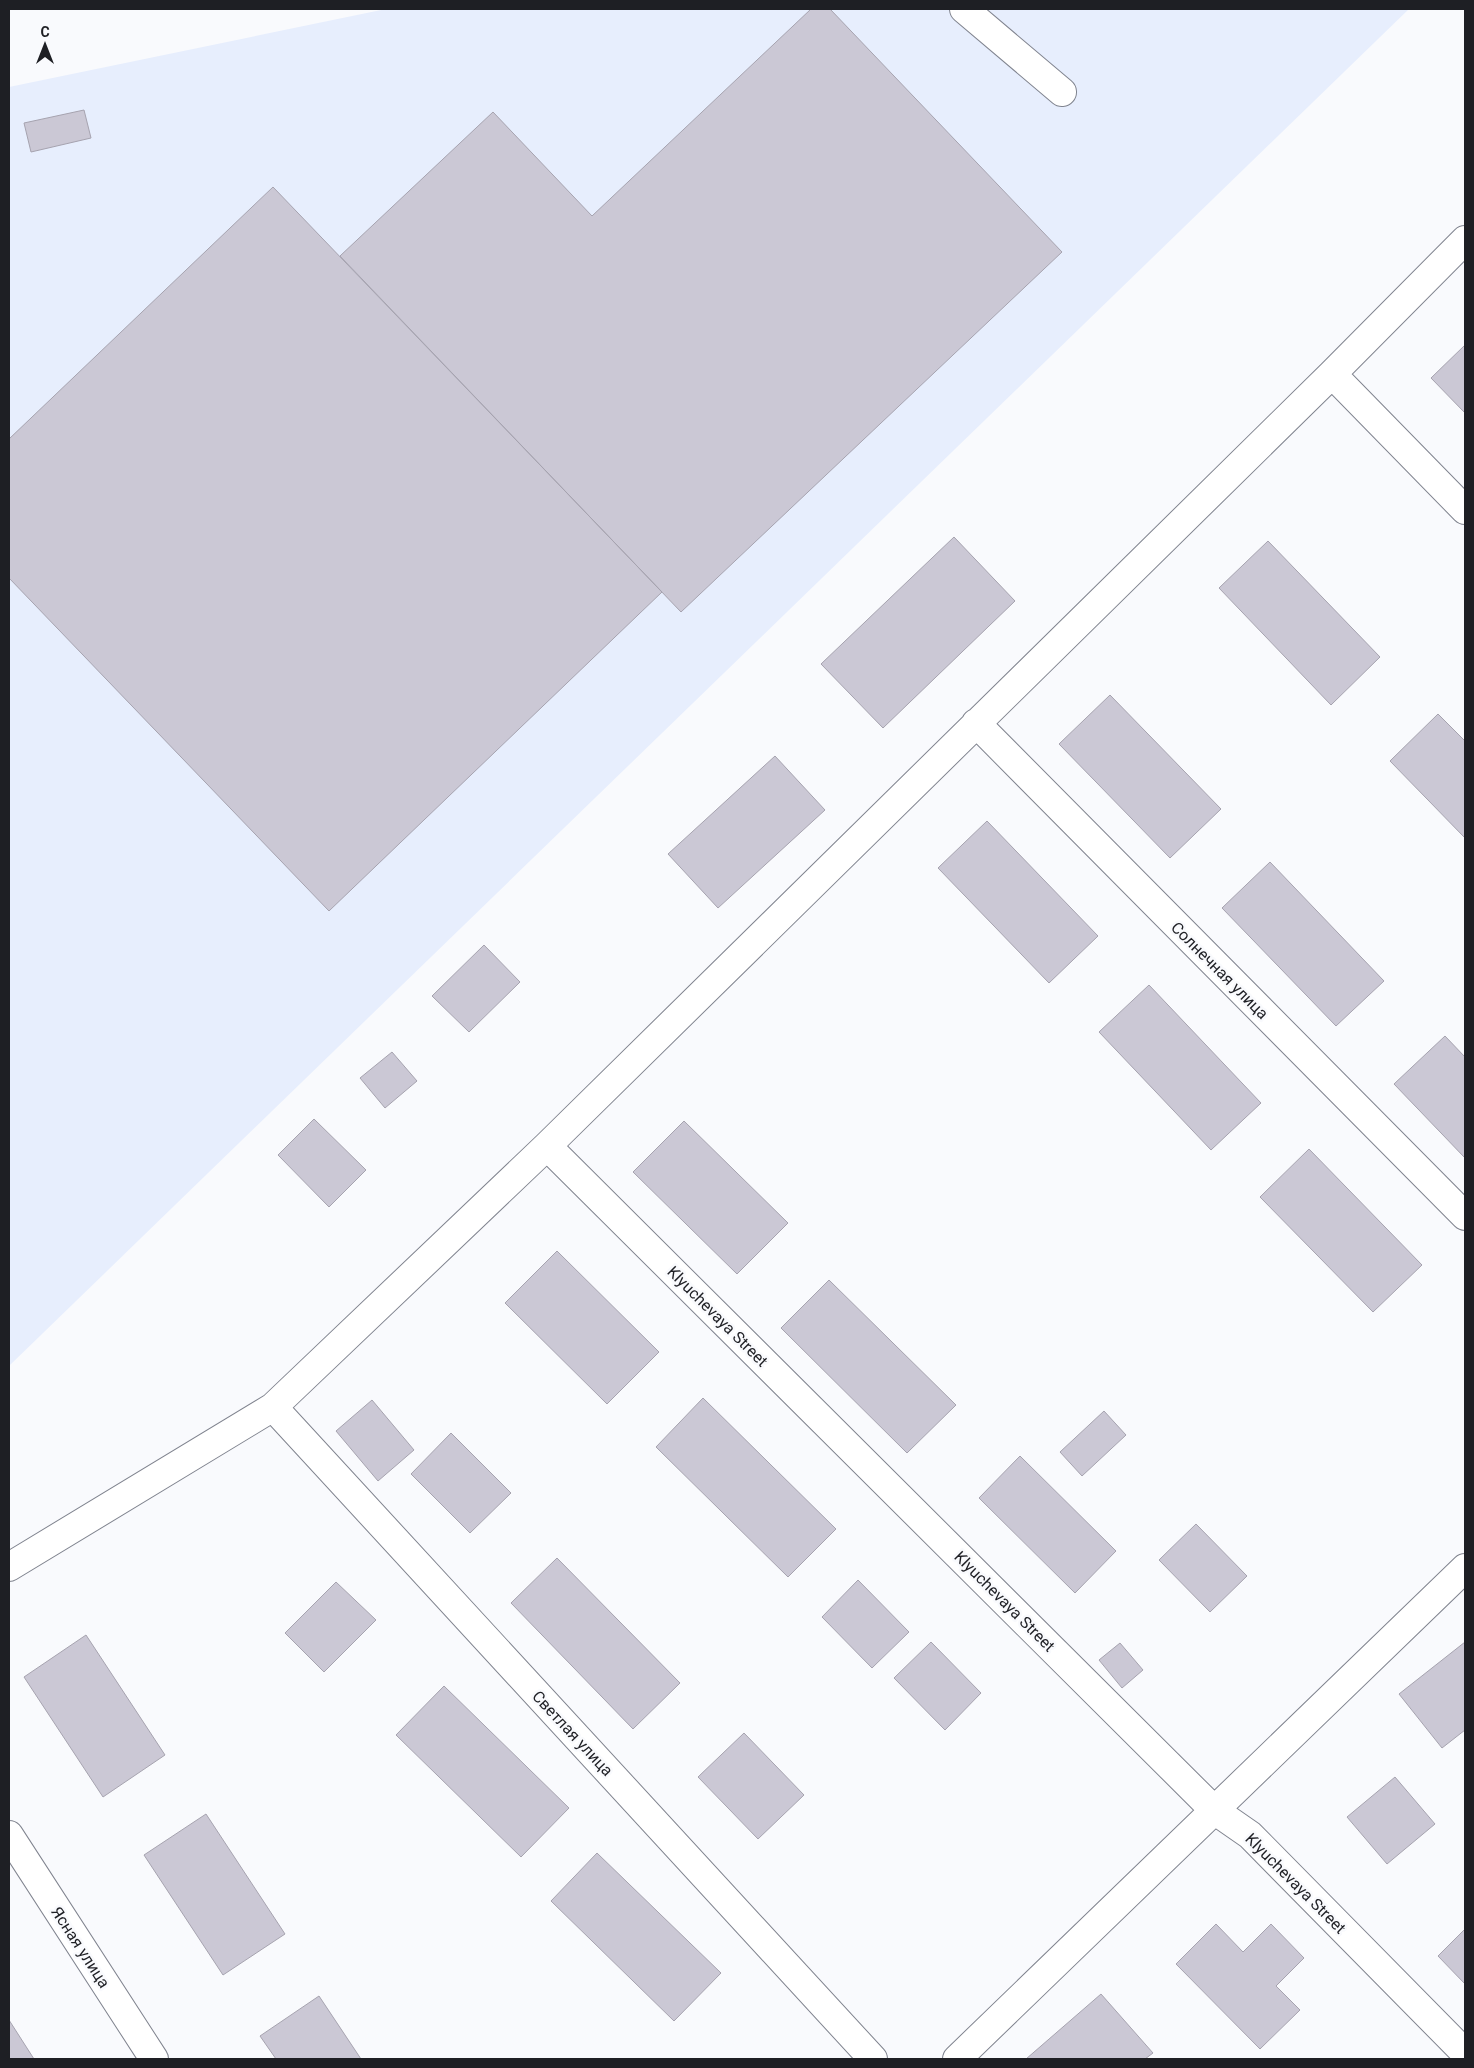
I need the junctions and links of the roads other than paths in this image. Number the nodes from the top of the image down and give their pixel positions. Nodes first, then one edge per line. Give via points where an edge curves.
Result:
1 (964, 9) edge
2 (1062, 92) dead end
3 (1465, 240) edge
4 (1332, 374) junction
5 (1465, 510) edge
6 (976, 723) junction
7 (547, 1146) junction
8 (1465, 1216) edge
9 (273, 1407) junction
10 (9, 1567) edge
11 (1465, 1568) edge
12 (1214, 1810) junction
13 (9, 1836) edge
14 (1465, 2054) edge
15 (154, 2059) edge
16 (873, 2059) edge
17 (958, 2059) edge

1 - 2 street
3 - 4 street
4 - 5 street
4 - 6 street
6 - 7 street
6 - 8 street, Солнечная улица
7 - 9 street
7 - 12 street, Klyuchevaya Street
9 - 10 street
9 - 16 street, Светлая улица
11 - 12 street
12 - 14 street, Klyuchevaya Street via 1250,1835
12 - 17 street
13 - 15 street, Ясная улица

